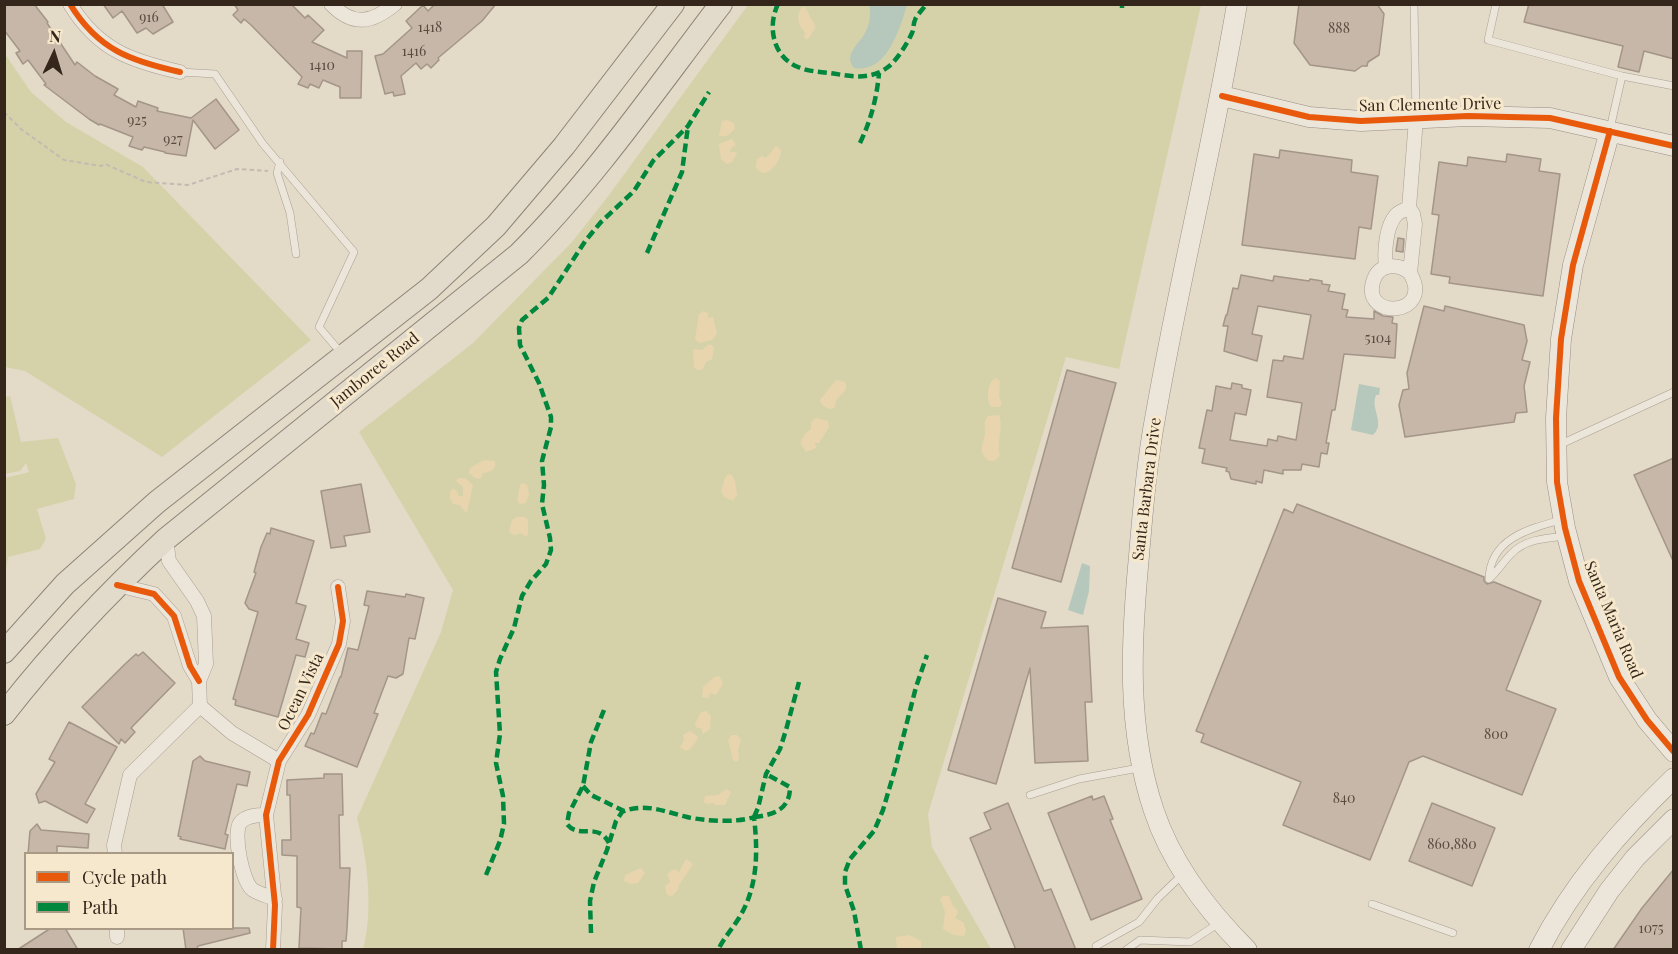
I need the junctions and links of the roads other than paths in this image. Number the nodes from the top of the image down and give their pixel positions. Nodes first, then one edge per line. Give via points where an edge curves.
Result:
1 (70, 4) edge
2 (331, 4) edge
3 (395, 4) edge
4 (673, 4) edge
5 (721, 4) edge
6 (1237, 4) edge
7 (1414, 4) edge
8 (1497, 4) edge
9 (180, 72) joint
10 (1622, 76) junction
11 (1674, 86) edge
12 (1222, 96) junction
13 (1416, 119) junction
14 (1610, 131) junction
15 (1674, 146) edge
16 (280, 162) junction
17 (1409, 208) junction
18 (296, 254) dead end
19 (1386, 267) junction
20 (1410, 273) junction
21 (344, 356) junction
22 (1674, 392) edge
23 (1556, 447) junction
24 (1565, 528) junction
25 (166, 539) junction
26 (117, 585) junction
27 (338, 587) dead end
28 (197, 601) junction
29 (174, 616) junction
30 (4, 652) edge
31 (199, 681) junction
32 (200, 706) junction
33 (4, 714) edge
34 (1674, 752) edge
35 (279, 761) junction
36 (1142, 767) junction
37 (1674, 777) edge
38 (1030, 795) dead end
39 (266, 814) junction
40 (1674, 819) edge
41 (115, 852) edge
42 (1183, 874) junction
43 (275, 899) junction
44 (1372, 904) dead end
45 (1220, 923) junction
46 (1453, 933) dead end
47 (273, 950) edge
48 (1096, 950) edge
49 (1126, 950) edge
50 (1247, 950) edge
51 (1539, 950) edge
52 (1571, 950) edge

1 - 9 street via 97,39 124,56
2 - 3 street via 353,20 367,21
4 - 21 main road, Jamboree Road via 564,146 496,226 429,289
5 - 25 main road, Jamboree Road via 576,193 519,254
6 - 12 main road, Santa Barbara Drive
7 - 13 lane
8 - 10 lane via 1488,40
9 - 16 lane via 215,74
10 - 11 lane
10 - 14 lane
12 - 13 main road, San Clemente Drive via 1309,117 1361,121
12 - 36 main road, Santa Barbara Drive via 1156,414 1143,508 1131,657
13 - 14 main road, San Clemente Drive via 1550,118
13 - 17 street
14 - 15 main road, San Clemente Drive
14 - 23 main road, Santa Maria Road via 1573,265 1561,339
16 - 18 lane via 277,173 290,213
16 - 21 lane via 354,252 319,327
17 - 19 street via 1395,216
17 - 20 street via 1415,224
19 - 20 street via 1403,268
19 - 20 street via 1374,277 1372,294 1377,302 1392,309 1408,304 1413,297 1415,280
21 - 30 main road, Jamboree Road via 157,502 65,584
22 - 23 lane
23 - 24 main road, Santa Maria Road
24 - 24 lane via 1518,534 1501,546 1489,566 1489,579 1512,552
24 - 34 main road, Santa Maria Road via 1579,581 1619,677
25 - 26 main road, Jamboree Road
25 - 28 street via 169,561
26 - 29 street via 154,594
26 - 33 main road, Jamboree Road
27 - 35 street, Ocean Vista via 343,621 339,644 308,716
28 - 29 street
28 - 31 street via 204,616 206,664
29 - 31 street via 190,666
31 - 32 street
32 - 35 street via 232,732
32 - 41 street via 130,775
35 - 39 street, Ocean Vista
36 - 38 lane via 1079,779
36 - 42 main road, Santa Barbara Drive via 1154,812
37 - 51 main road via 1590,869
39 - 43 street, Ocean Vista
39 - 43 street via 244,819 237,833 243,876 253,890
40 - 52 main road via 1609,891
42 - 45 main road, Santa Barbara Drive
42 - 48 lane via 1139,922 1096,946
43 - 47 street, Ocean Vista
44 - 46 lane
45 - 49 lane via 1190,942 1140,940
45 - 50 main road, Santa Barbara Drive

